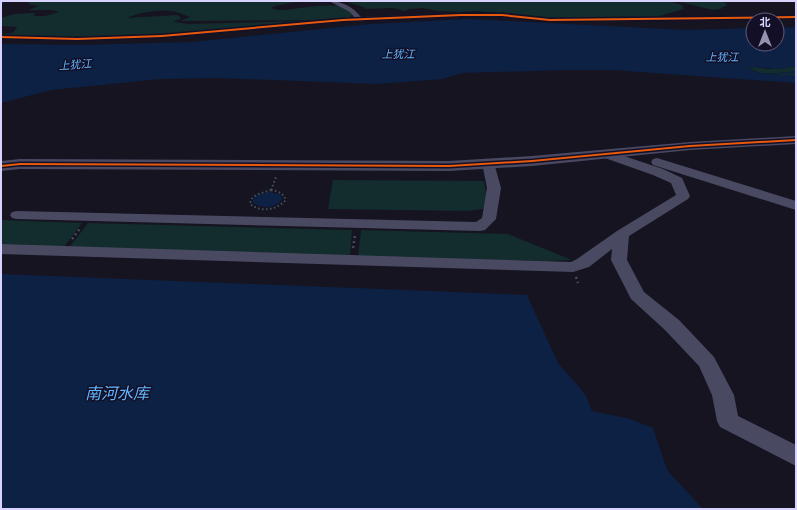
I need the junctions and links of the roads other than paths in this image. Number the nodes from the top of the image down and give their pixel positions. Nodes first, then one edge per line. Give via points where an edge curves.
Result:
1 (332, 1) edge
2 (766, 9) dead end
3 (793, 17) edge
4 (358, 19) junction
5 (1, 37) edge
6 (796, 140) edge
7 (625, 152) junction
8 (606, 154) junction
9 (488, 164) junction
10 (1, 166) edge
11 (796, 206) edge
12 (17, 215) dead end
13 (622, 234) junction
14 (1, 249) edge
15 (796, 456) edge

1 - 4 street via 352,10
2 - 3 street
3 - 4 street via 550,20 485,15
4 - 5 street via 162,36 77,39
6 - 7 street
7 - 8 street
7 - 11 street
8 - 9 street
8 - 13 street via 677,181 683,196
9 - 10 street
9 - 12 street via 494,188 489,219 480,228
13 - 14 street via 583,263 573,267
13 - 15 street via 618,260 637,295 672,325 707,362 723,395 728,421

